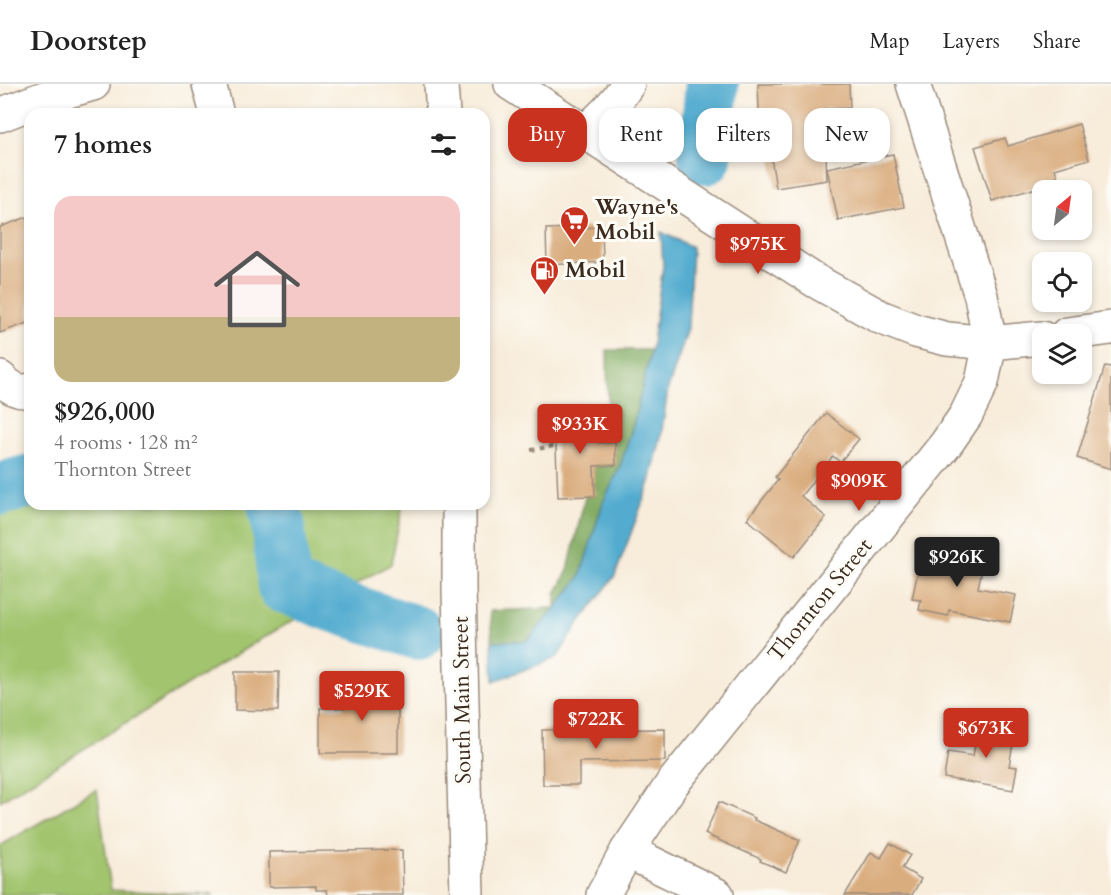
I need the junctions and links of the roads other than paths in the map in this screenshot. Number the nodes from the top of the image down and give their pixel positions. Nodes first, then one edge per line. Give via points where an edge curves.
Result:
1 (93, 84) edge
2 (209, 84) edge
3 (441, 84) edge
4 (511, 84) edge
5 (628, 84) edge
6 (913, 84) edge
7 (215, 108) edge
8 (443, 108) edge
9 (548, 108) edge
10 (0, 115) edge
11 (587, 130) edge
12 (587, 134) edge
13 (1111, 328) edge
14 (1092, 331) edge
15 (1032, 339) edge
16 (990, 343) junction
17 (0, 378) edge
18 (24, 392) edge
19 (459, 510) edge
20 (627, 851) junction
21 (467, 895) edge
22 (603, 895) edge
23 (717, 895) edge

1 - 10 street
2 - 7 street
3 - 8 street
4 - 9 street
5 - 11 street via 601,119
6 - 16 street, Thornton Street via 981,296
12 - 16 street via 869,311 916,331
13 - 14 street
15 - 16 street
16 - 20 street, Thornton Street via 981,382 966,415 946,444 672,784
17 - 18 street
19 - 21 street, South Main Street
20 - 22 street, Thornton Street
20 - 23 street

